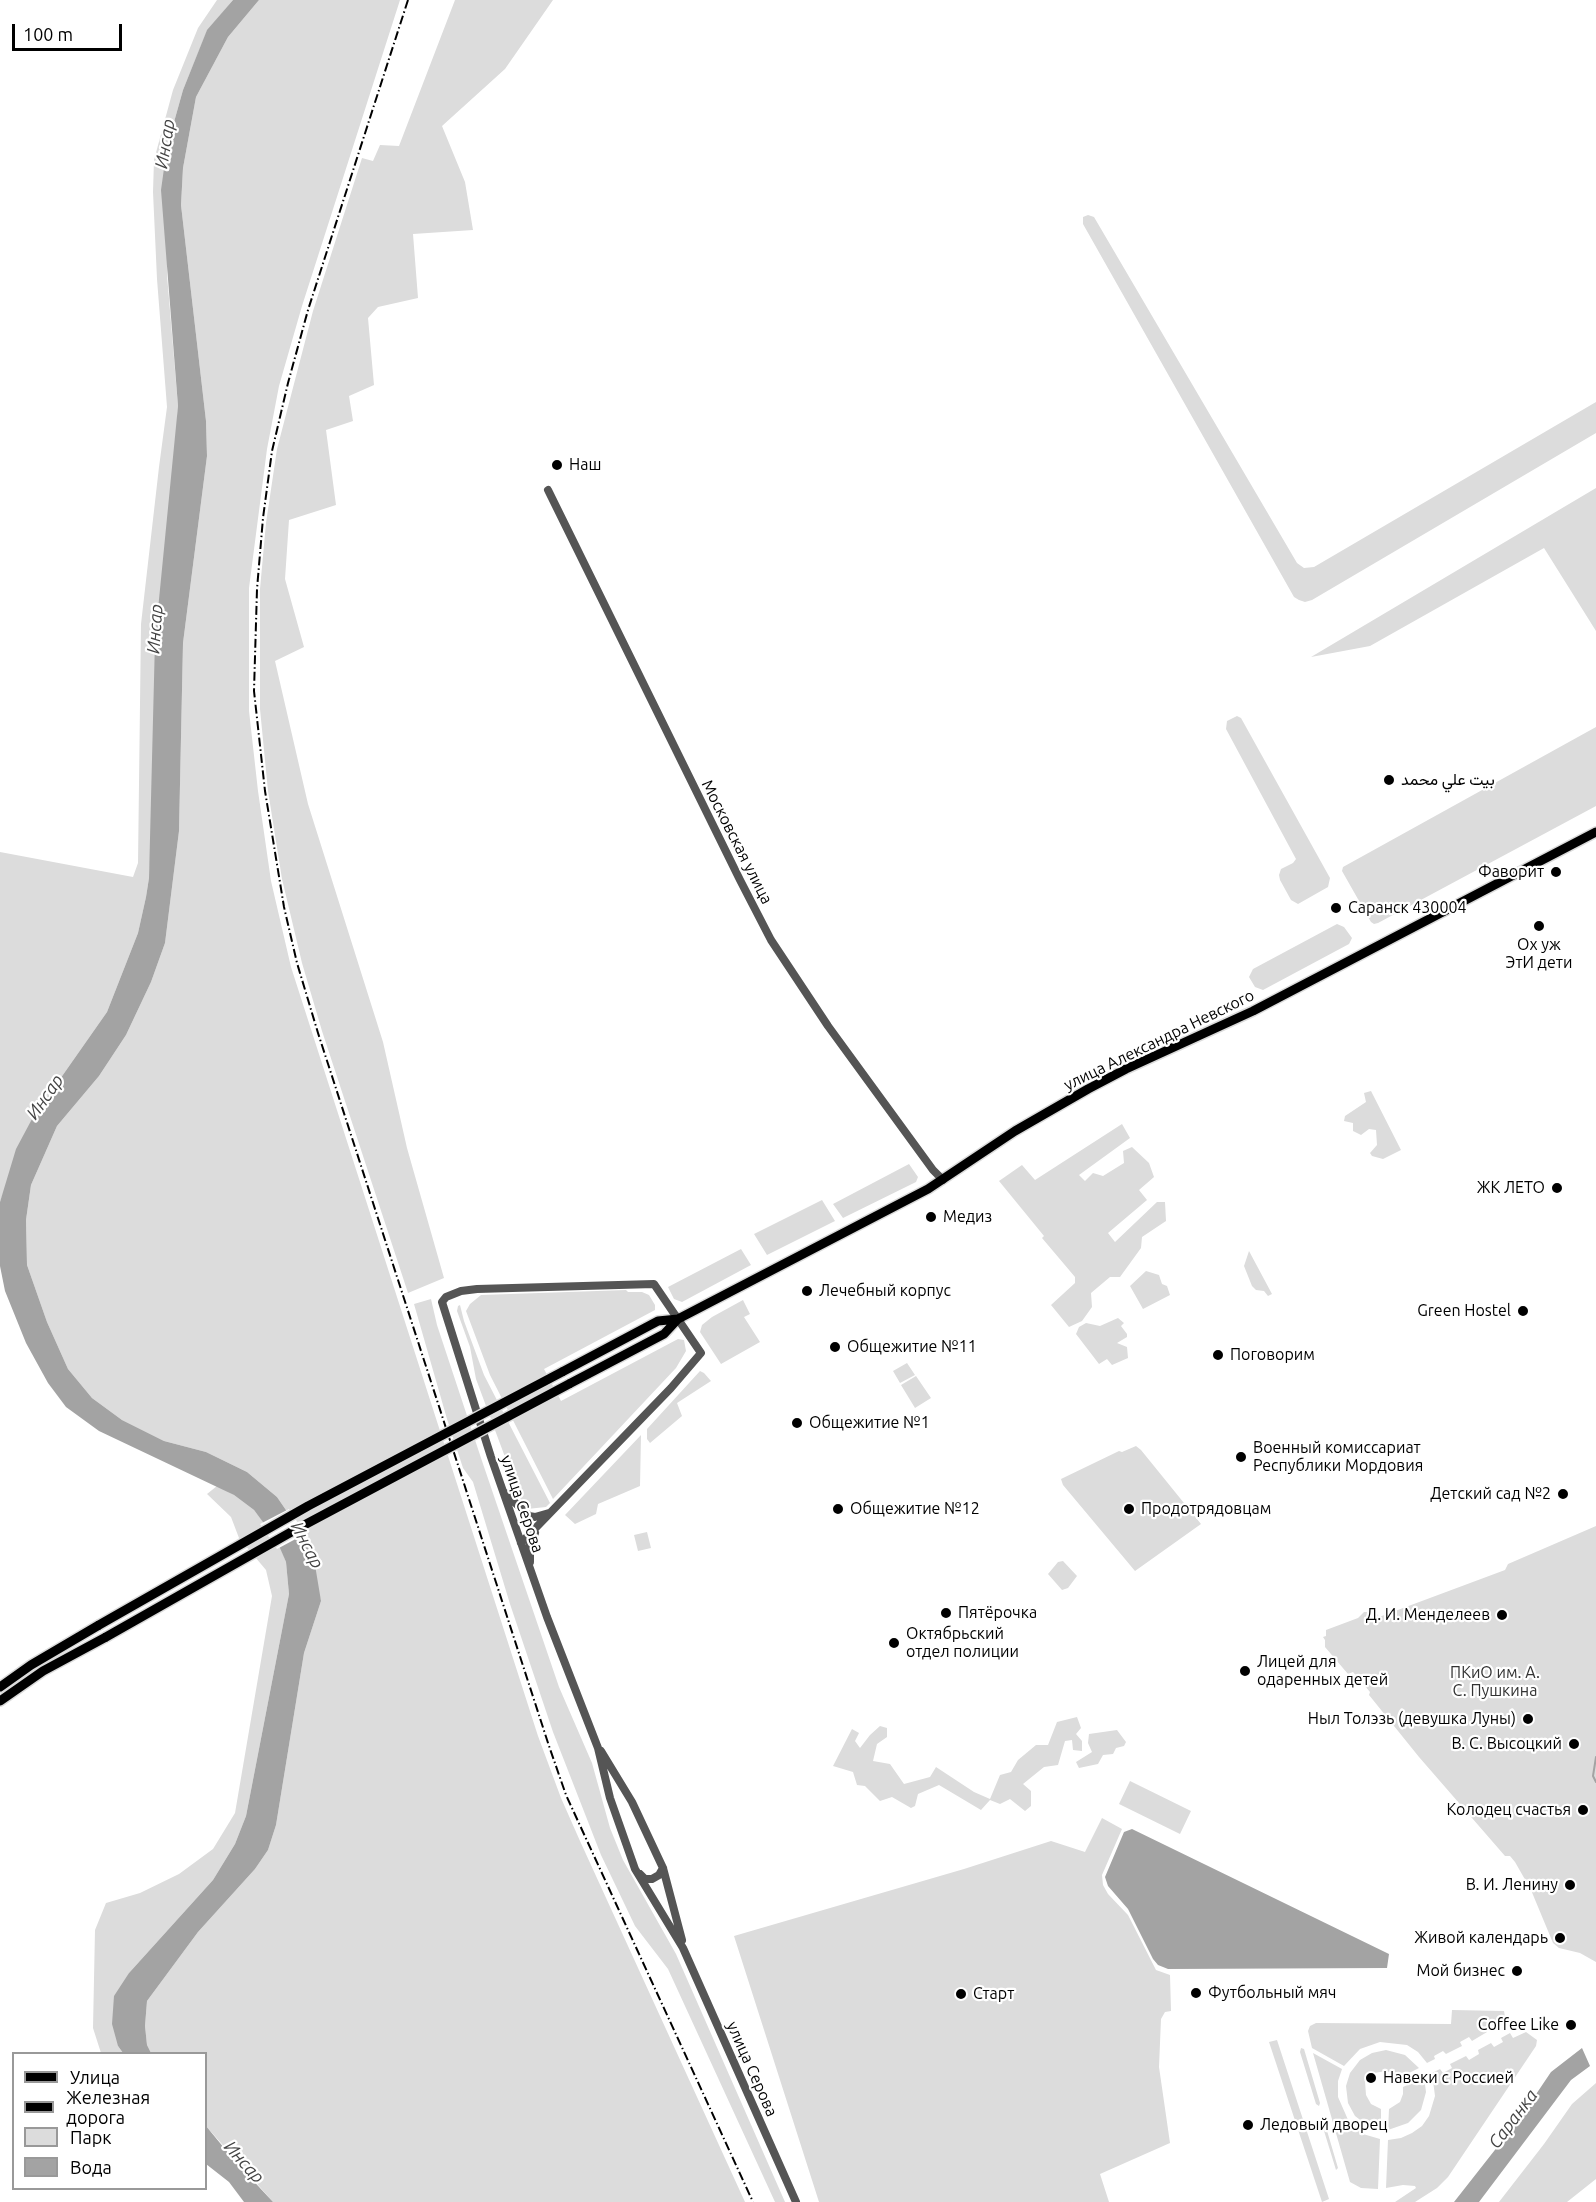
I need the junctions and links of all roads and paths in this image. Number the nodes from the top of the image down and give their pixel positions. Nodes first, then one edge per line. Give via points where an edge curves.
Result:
1 (548, 490) dead end
2 (1596, 832) edge
3 (943, 1180) junction
4 (678, 1318) junction
5 (503, 1490) junction
6 (555, 1509) junction
7 (539, 1526) junction
8 (521, 1543) junction
9 (529, 1566) junction
10 (0, 1687) edge
11 (0, 1701) edge
12 (598, 1748) junction
13 (663, 1868) junction
14 (635, 1869) junction
15 (684, 1948) junction
16 (796, 2202) edge

1 - 3 street, Московская улица via 771,940 822,1019
2 - 3 main road, улица Александра Невского via 1252,1011 1088,1089 1015,1131
3 - 4 main road, улица Александра Невского
4 - 5 street, улица Серова via 654,1284 477,1289 446,1297 442,1302
4 - 6 street via 701,1353
4 - 10 main road, bridge via 658,1321 280,1521 31,1665
4 - 11 main road, bridge via 664,1334 303,1525 43,1671
5 - 6 street via 529,1516
5 - 8 street, улица Серова
6 - 7 street
7 - 8 street
7 - 9 street via 530,1544
8 - 9 street, улица Серова
9 - 12 street, улица Серова
12 - 13 street, улица Серова via 632,1802
12 - 14 street, улица Серова via 610,1798
13 - 14 street via 652,1879 645,1879
13 - 15 street, улица Серова
14 - 15 street, улица Серова
15 - 16 street, улица Серова

